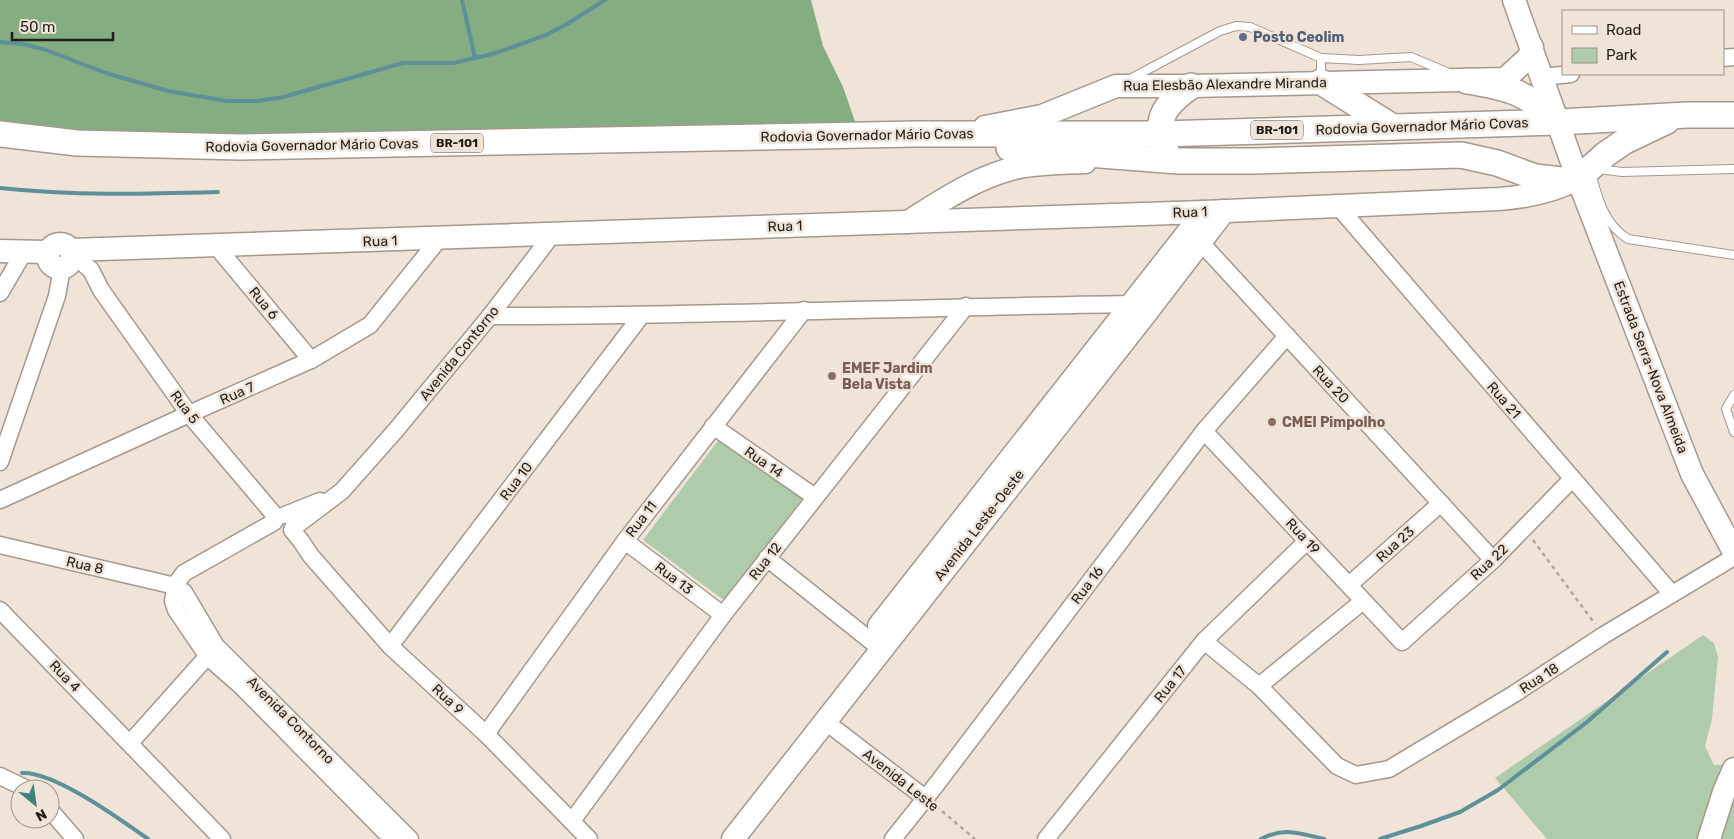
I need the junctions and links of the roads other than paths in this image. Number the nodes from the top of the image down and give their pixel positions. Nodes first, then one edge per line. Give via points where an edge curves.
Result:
1 (1514, 0) edge
2 (1532, 47) junction
3 (1321, 70) junction
4 (1562, 75) edge
5 (1542, 77) junction
6 (1505, 79) junction
7 (1467, 81) junction
8 (1116, 86) junction
9 (1192, 86) junction
10 (1734, 114) edge
11 (1687, 115) junction
12 (1559, 122) junction
13 (1393, 127) junction
14 (0, 134) edge
15 (915, 134) junction
16 (952, 134) junction
17 (1161, 134) junction
18 (1133, 158) junction
19 (1178, 161) junction
20 (1497, 163) junction
21 (1733, 169) edge
22 (1584, 173) junction
23 (1499, 199) junction
24 (1337, 205) junction
25 (1214, 211) junction
26 (907, 222) junction
27 (552, 235) junction
28 (1195, 237) junction
29 (439, 239) junction
30 (216, 246) junction
31 (9, 251) edge
32 (1734, 255) edge
33 (63, 260) junction
34 (0, 293) edge
35 (966, 306) junction
36 (1139, 309) junction
37 (804, 310) junction
38 (490, 316) junction
39 (641, 316) junction
40 (1287, 336) junction
41 (311, 360) junction
42 (1734, 395) edge
43 (189, 414) junction
44 (714, 426) junction
45 (1204, 431) junction
46 (1734, 432) edge
47 (0, 462) edge
48 (1572, 479) junction
49 (815, 497) junction
50 (0, 500) edge
51 (1441, 503) junction
52 (284, 526) junction
53 (625, 541) junction
54 (1307, 541) junction
55 (0, 545) edge
56 (1734, 552) edge
57 (767, 558) junction
58 (1734, 558) edge
59 (1493, 560) junction
60 (1349, 585) junction
61 (178, 589) junction
62 (1672, 594) junction
63 (1363, 601) junction
64 (0, 610) edge
65 (723, 614) junction
66 (1204, 641) junction
67 (1402, 642) joint
68 (875, 644) junction
69 (390, 646) junction
70 (212, 652) junction
71 (1259, 686) junction
72 (826, 722) junction
73 (486, 734) junction
74 (130, 743) junction
75 (1734, 769) edge
76 (925, 798) junction
77 (572, 821) junction
78 (60, 822) edge
79 (75, 839) edge
80 (222, 839) edge
81 (392, 839) edge
82 (410, 839) edge
83 (589, 839) edge
84 (719, 839) edge
85 (733, 839) edge
86 (893, 839) edge
87 (1046, 839) edge
88 (1709, 839) edge

1 - 2 street
2 - 5 street
2 - 6 street via 1528,57
3 - 7 street, Rua Elesbão Alexandre Miranda
3 - 8 lane via 1250,27 1236,26 1220,31
3 - 9 street, Rua Elesbão Alexandre Miranda
3 - 13 main road
4 - 5 street
5 - 6 street, Rua Elesbão Alexandre Miranda
5 - 12 street
6 - 7 street, Rua Elesbão Alexandre Miranda
7 - 12 main road via 1508,88 1527,96
8 - 9 street, Rua Elesbão Alexandre Miranda
8 - 16 street, Rua Elesbão Alexandre Miranda via 1042,116
9 - 17 main road via 1175,97 1163,113
10 - 11 main road, Rodovia Governador Mário Covas / BR-101
11 - 12 main road, Rodovia Governador Mário Covas / BR-101
11 - 22 main road via 1625,141
12 - 13 main road, Rodovia Governador Mário Covas / BR-101
12 - 22 street
13 - 17 main road, Rodovia Governador Mário Covas / BR-101
14 - 15 main road, Rodovia Governador Mário Covas / BR-101 via 77,143 241,147
15 - 16 main road, Rodovia Governador Mário Covas / BR-101
15 - 18 main road via 1020,150
16 - 17 main road, Rodovia Governador Mário Covas / BR-101
17 - 19 main road via 1165,149
18 - 19 main road
18 - 26 street via 1020,167 956,191
19 - 20 main road via 1461,156
20 - 22 main road via 1550,180
20 - 23 street via 1502,186
21 - 22 lane
22 - 23 street, Rua 1 via 1564,186 1529,196
22 - 32 lane via 1616,232 1628,238
22 - 56 street, Estrada Serra-Nova Almeida via 1692,474
23 - 24 street, Rua 1
24 - 25 street, Rua 1
24 - 48 street, Rua 21
25 - 26 street, Rua 1
25 - 28 street, Avenida Leste-Oeste
26 - 27 street, Rua 1
27 - 29 street, Rua 1
27 - 38 street, Avenida Contorno
28 - 36 street, Avenida Leste-Oeste
28 - 40 street, Rua 20
29 - 30 street, Rua 1
29 - 41 street, Rua 7 via 370,325
30 - 33 street, Rua 1
30 - 41 street, Rua 6
31 - 33 street, Rua 1
31 - 34 street via 10,279
33 - 43 street, Rua 5 via 101,290
33 - 47 street via 57,296
35 - 36 street
35 - 37 street
35 - 49 street, Rua 12
36 - 68 street, Avenida Leste-Oeste
37 - 39 street
37 - 44 street, Rua 11
38 - 39 street
38 - 52 street, Avenida Contorno via 342,491
39 - 69 street, Rua 10
40 - 45 street, Rua 16
40 - 51 street, Rua 20
41 - 43 street, Rua 7
42 - 46 lane via 1726,409
43 - 50 street, Rua 7
43 - 52 street, Rua 5
44 - 49 street, Rua 14
44 - 53 street, Rua 11
45 - 54 street, Rua 19
45 - 76 street, Rua 16
48 - 59 street, Rua 22
48 - 62 street, Rua 21
49 - 57 street, Rua 12
51 - 59 street, Rua 20
51 - 60 street, Rua 23
52 - 61 street, Avenida Contorno via 253,535 202,562 193,580
52 - 69 street, Rua 9 via 298,547 311,556
53 - 65 street, Rua 13
53 - 73 street, Rua 11
54 - 60 street, Rua 19
54 - 66 street, Rua 17
55 - 61 street, Rua 8
57 - 65 street, Rua 12
57 - 68 street
58 - 62 street, Rua 18
59 - 67 street, Rua 22
60 - 63 street, Rua 19
61 - 70 street, Avenida Contorno
62 - 71 street, Rua 18 via 1388,769 1356,775 1337,766
63 - 67 street, Rua 19
63 - 71 street
64 - 74 street, Rua 4
65 - 77 street, Rua 12
66 - 71 street
66 - 87 street, Rua 17
68 - 72 street, Avenida Leste-Oeste
68 - 84 street, Avenida Leste-Oeste via 816,713
69 - 73 street, Rua 9
70 - 74 street
70 - 81 street, Avenida Contorno via 241,686
70 - 82 street, Avenida Contorno
72 - 76 street, Avenida Leste
72 - 85 street, Avenida Leste-Oeste
73 - 77 street, Rua 9
74 - 80 street, Rua 4
75 - 88 street
76 - 86 street, Rua 16
77 - 83 street, Rua 9
78 - 79 street

